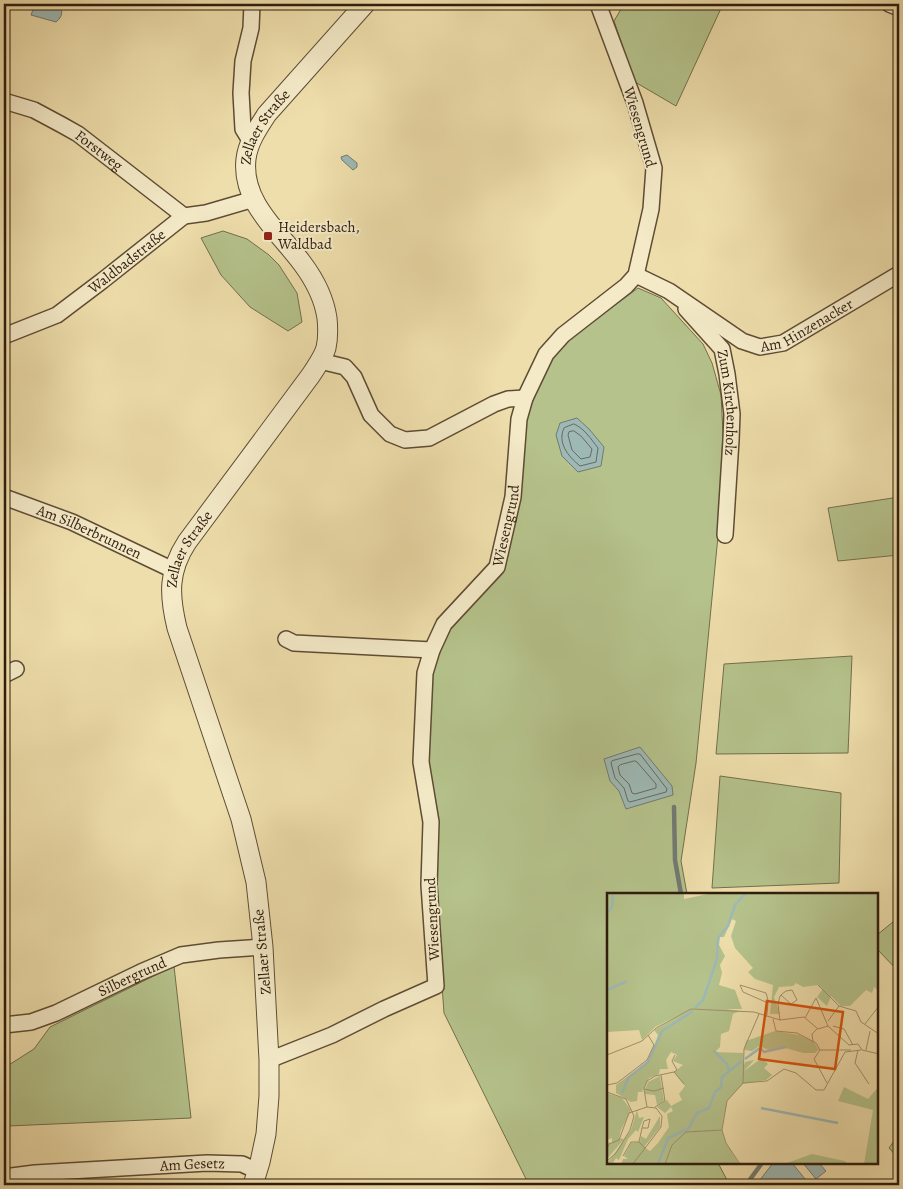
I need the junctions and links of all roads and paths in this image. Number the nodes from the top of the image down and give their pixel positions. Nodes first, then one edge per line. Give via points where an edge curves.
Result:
1 (252, 4) edge
2 (365, 4) edge
3 (598, 4) edge
4 (889, 4) edge
5 (899, 8) edge
6 (4, 101) edge
7 (251, 142) junction
8 (254, 199) junction
9 (184, 216) junction
10 (899, 274) edge
11 (636, 275) junction
12 (669, 291) junction
13 (4, 336) edge
14 (320, 361) junction
15 (525, 398) junction
16 (4, 497) edge
17 (725, 535) dead end
18 (174, 570) junction
19 (286, 639) dead end
20 (432, 650) junction
21 (263, 947) junction
22 (4, 1025) edge
23 (269, 1060) junction
24 (4, 1177) edge
25 (255, 1178) edge
26 (33, 1179) edge

1 - 7 street via 241,93 243,129
2 - 7 street, Zellaer Straße via 267,114
3 - 11 street, Wiesengrund via 635,103 654,168 651,208
4 - 5 street
6 - 9 street, Forstweg via 34,110 70,129
7 - 8 street, Zellaer Straße via 246,170
8 - 9 street, Waldbadstraße
8 - 14 street, Zellaer Straße via 263,216 302,263 322,299 328,328 326,348
9 - 13 street, Waldbadstraße via 58,315
10 - 12 street, Am Hinzenacker via 783,343 760,347 742,341
11 - 12 street, Am Hinzenacker
11 - 15 street, Wiesengrund via 563,335 546,354
12 - 17 street, Zum Kirchenholz via 722,350 732,414
14 - 15 street via 345,367 354,378 371,415 390,434 405,440 429,438 494,404
14 - 18 street, Zellaer Straße via 187,542
15 - 20 street, Wiesengrund via 519,419 512,498 497,567 444,624
16 - 18 street, Am Silberbrunnen via 72,522
18 - 21 street, Zellaer Straße via 172,610 241,819 256,882
19 - 20 street via 294,643
20 - 23 street, Wiesengrund via 425,673 421,762 430,822 429,885 436,986 332,1035
21 - 22 street, Silbergrund via 181,955 56,1013 31,1022
21 - 23 street, Zellaer Straße
23 - 25 street, Zellaer Straße via 266,1134
24 - 26 street, Am Gesetz
25 - 26 street, Am Gesetz via 242,1164 207,1163

